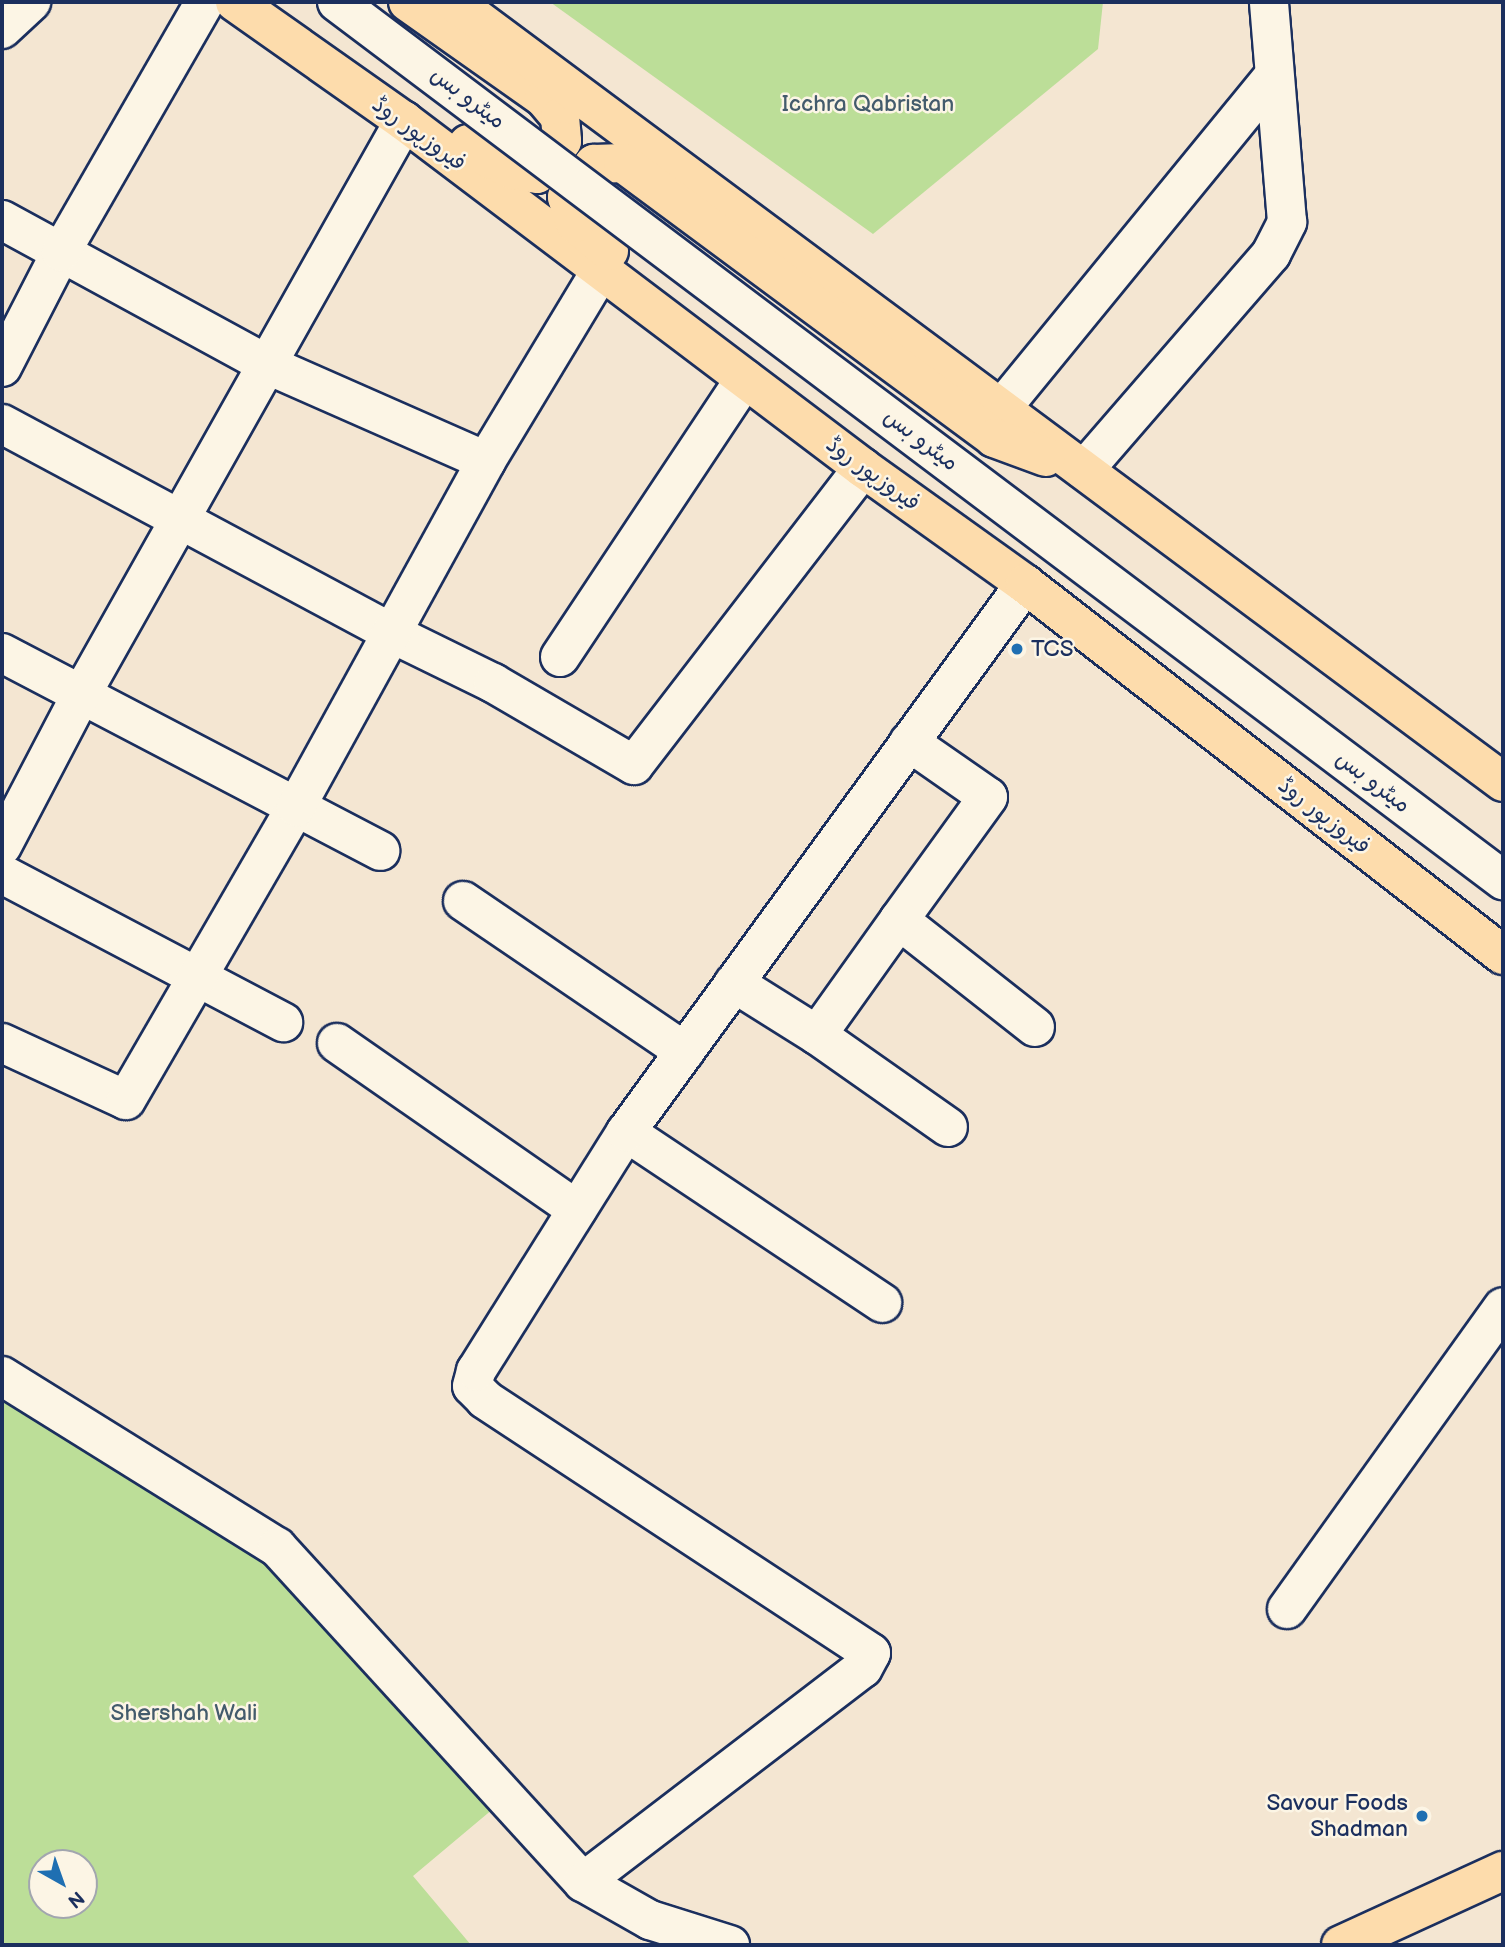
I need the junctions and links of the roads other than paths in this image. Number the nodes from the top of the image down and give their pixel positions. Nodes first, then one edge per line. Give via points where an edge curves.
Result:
1 (31, 2) edge
2 (205, 2) edge
3 (235, 2) edge
4 (267, 2) edge
5 (337, 2) edge
6 (408, 2) edge
7 (454, 2) edge
8 (1269, 2) edge
9 (2, 29) edge
10 (1273, 76) junction
11 (404, 121) junction
12 (2, 220) edge
13 (61, 252) junction
14 (601, 270) junction
15 (268, 365) junction
16 (2, 367) edge
17 (744, 379) junction
18 (1001, 409) junction
19 (2, 424) edge
20 (486, 461) junction
21 (863, 468) junction
22 (1084, 470) junction
23 (180, 521) junction
24 (1025, 584) junction
25 (391, 633) junction
26 (2, 653) edge
27 (560, 657) dead end
28 (81, 695) junction
29 (909, 742) junction
30 (1503, 782) edge
31 (296, 807) junction
32 (2, 846) edge
33 (380, 851) dead end
34 (2, 874) edge
35 (1503, 880) edge
36 (463, 901) dead end
37 (899, 920) junction
38 (1503, 955) edge
39 (198, 975) junction
40 (734, 983) junction
41 (283, 1022) dead end
42 (1035, 1027) dead end
43 (817, 1035) junction
44 (2, 1043) edge
45 (337, 1043) dead end
46 (685, 1052) junction
47 (948, 1127) dead end
48 (626, 1132) junction
49 (577, 1210) junction
50 (882, 1303) dead end
51 (1503, 1307) edge
52 (2, 1376) edge
53 (1287, 1609) dead end
54 (1503, 1871) edge
55 (583, 1882) junction
56 (730, 1945) edge
57 (1341, 1945) edge

1 - 9 street
2 - 13 street
3 - 11 main road, فیروزپور روڈ
4 - 6 main road via 491,160 537,174 562,141 560,117 544,98
5 - 35 street, میٹرو بس, bridge
7 - 18 main road
8 - 10 street
10 - 18 street
10 - 22 street via 1287,222 1271,254
11 - 14 main road, فیروزپور روڈ
11 - 15 street
12 - 13 street
13 - 15 street
13 - 16 street
14 - 17 main road, فیروزپور روڈ
14 - 20 street
15 - 20 street
15 - 23 street
17 - 21 main road, فیروزپور روڈ
17 - 27 street
18 - 22 main road
19 - 23 street
20 - 25 street
21 - 24 main road, فیروزپور روڈ
21 - 25 street via 634,765 493,683
22 - 24 main road via 994,438 623,163 594,164 567,197 575,223 598,243 947,503
22 - 30 main road
23 - 25 street
23 - 28 street
24 - 29 street
24 - 38 main road, فیروزپور روڈ
25 - 31 street
26 - 28 street
28 - 31 street
28 - 32 street
29 - 37 street via 988,797
29 - 40 street
31 - 33 street
31 - 39 street
34 - 39 street
36 - 46 street
37 - 42 street
37 - 43 street
39 - 41 street
39 - 44 street via 126,1100
40 - 43 street
40 - 46 street
43 - 47 street
45 - 49 street
46 - 48 street
48 - 49 street
48 - 50 street
49 - 55 street via 476,1371 472,1387 871,1653 863,1668
51 - 53 street
52 - 55 street via 277,1548
54 - 57 main road
55 - 56 street via 650,1920

